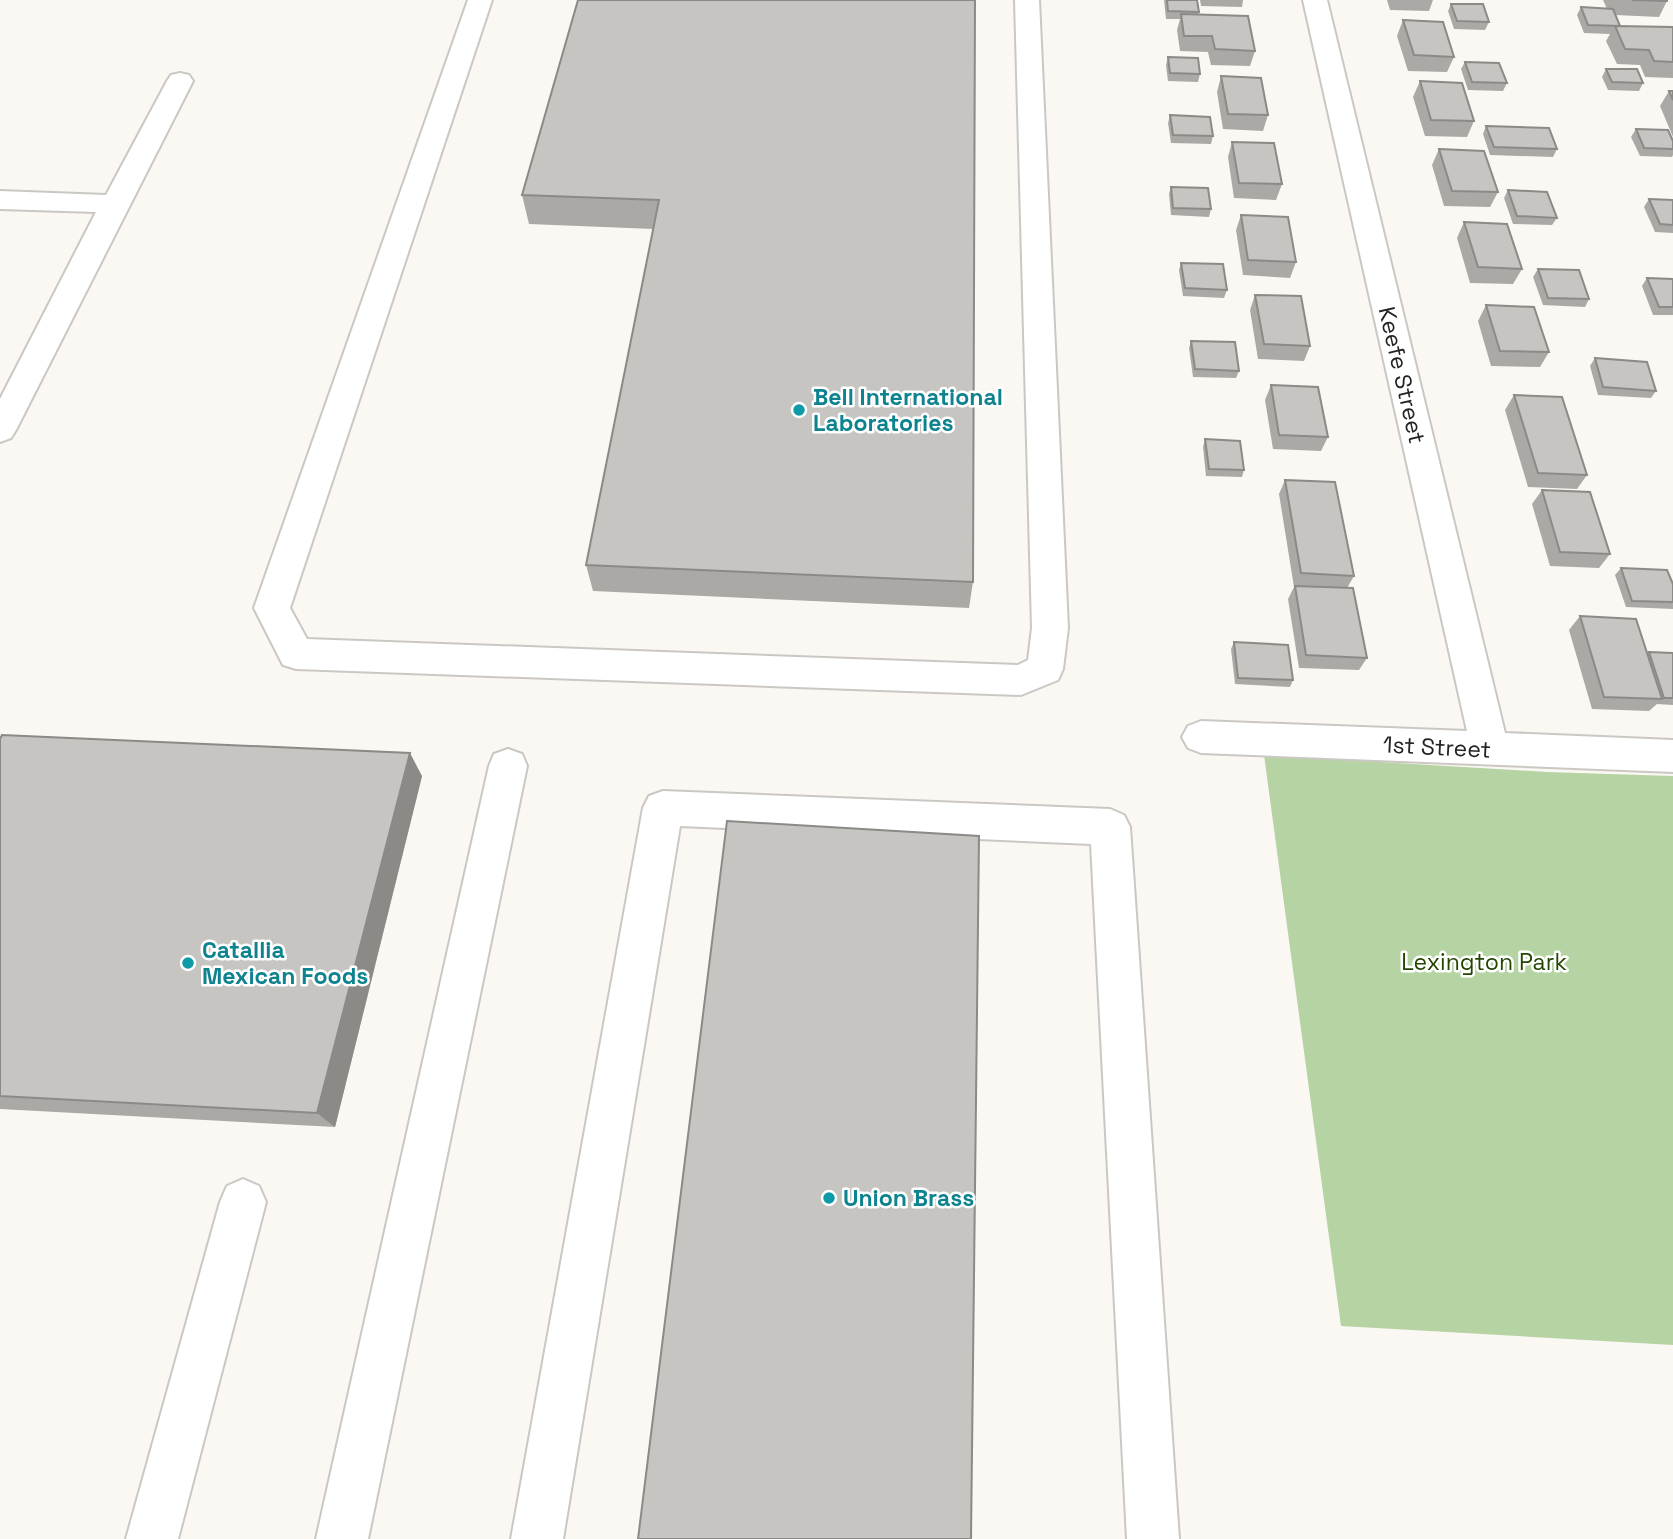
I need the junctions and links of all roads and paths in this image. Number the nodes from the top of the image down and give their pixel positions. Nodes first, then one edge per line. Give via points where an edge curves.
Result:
1 (480, 0) edge
2 (1027, 0) edge
3 (1315, 0) edge
4 (180, 81) dead end
5 (0, 200) edge
6 (115, 204) junction
7 (0, 430) edge
8 (1200, 737) dead end
9 (1490, 750) junction
10 (1673, 757) edge
11 (508, 766) dead end
12 (243, 1202) dead end
13 (152, 1539) edge
14 (342, 1539) edge
15 (537, 1539) edge
16 (1153, 1539) edge

1 - 2 street via 272,608 296,654 1021,680 1045,669 1050,628
3 - 9 street, Keefe Street
4 - 6 street
5 - 6 street
6 - 7 street
8 - 9 street, 1st Street
9 - 10 street, 1st Street
11 - 14 street
12 - 13 street
15 - 16 street via 663,808 1110,828

